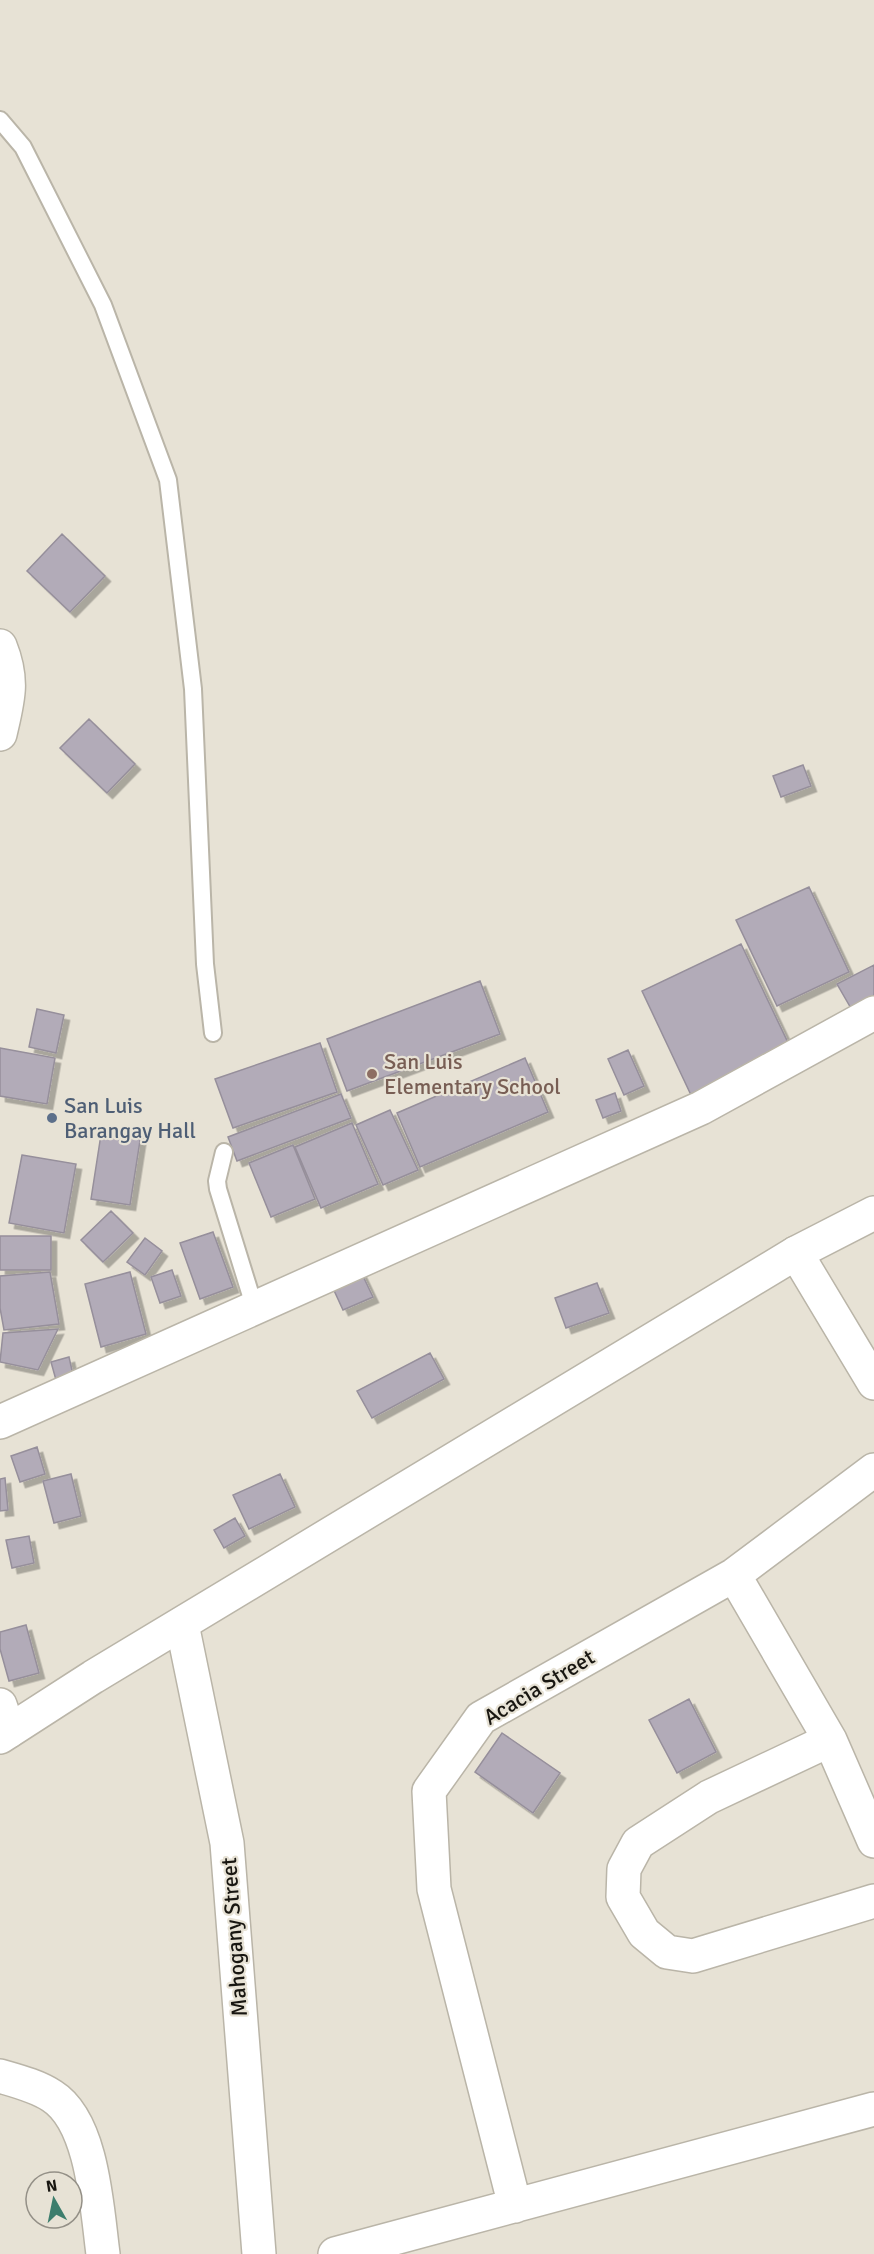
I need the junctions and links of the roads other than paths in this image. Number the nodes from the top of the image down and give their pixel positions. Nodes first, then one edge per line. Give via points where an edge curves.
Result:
1 (0, 120) edge
2 (0, 646) edge
3 (5, 698) edge
4 (0, 734) edge
5 (874, 1013) edge
6 (213, 1033) dead end
7 (224, 1152) dead end
8 (874, 1213) edge
9 (796, 1253) junction
10 (255, 1309) junction
11 (874, 1383) edge
12 (0, 1422) edge
13 (874, 1470) edge
14 (734, 1575) junction
15 (182, 1624) junction
16 (3, 1724) edge
17 (830, 1740) junction
18 (874, 1841) edge
19 (874, 1901) edge
20 (0, 2076) edge
21 (874, 2109) edge
22 (515, 2206) junction
23 (103, 2254) edge
24 (259, 2254) edge
25 (334, 2254) edge

1 - 6 lane via 23,147 103,305 168,480 193,689 205,964
2 - 3 street via 7,662
3 - 4 street
5 - 10 street via 701,1108
7 - 10 lane via 218,1189
8 - 9 street
9 - 11 street
9 - 15 street
10 - 12 street
13 - 14 street, Acacia Street
14 - 17 street
14 - 22 street, Acacia Street via 481,1718 429,1791 435,1889
15 - 16 street
15 - 24 street, Mahogany Street via 227,1843
17 - 18 street
17 - 19 street via 710,1797 638,1843 624,1869 623,1897 644,1933 667,1952 693,1956
20 - 23 street via 53,2096 78,2125 88,2158
21 - 22 street
22 - 25 street

